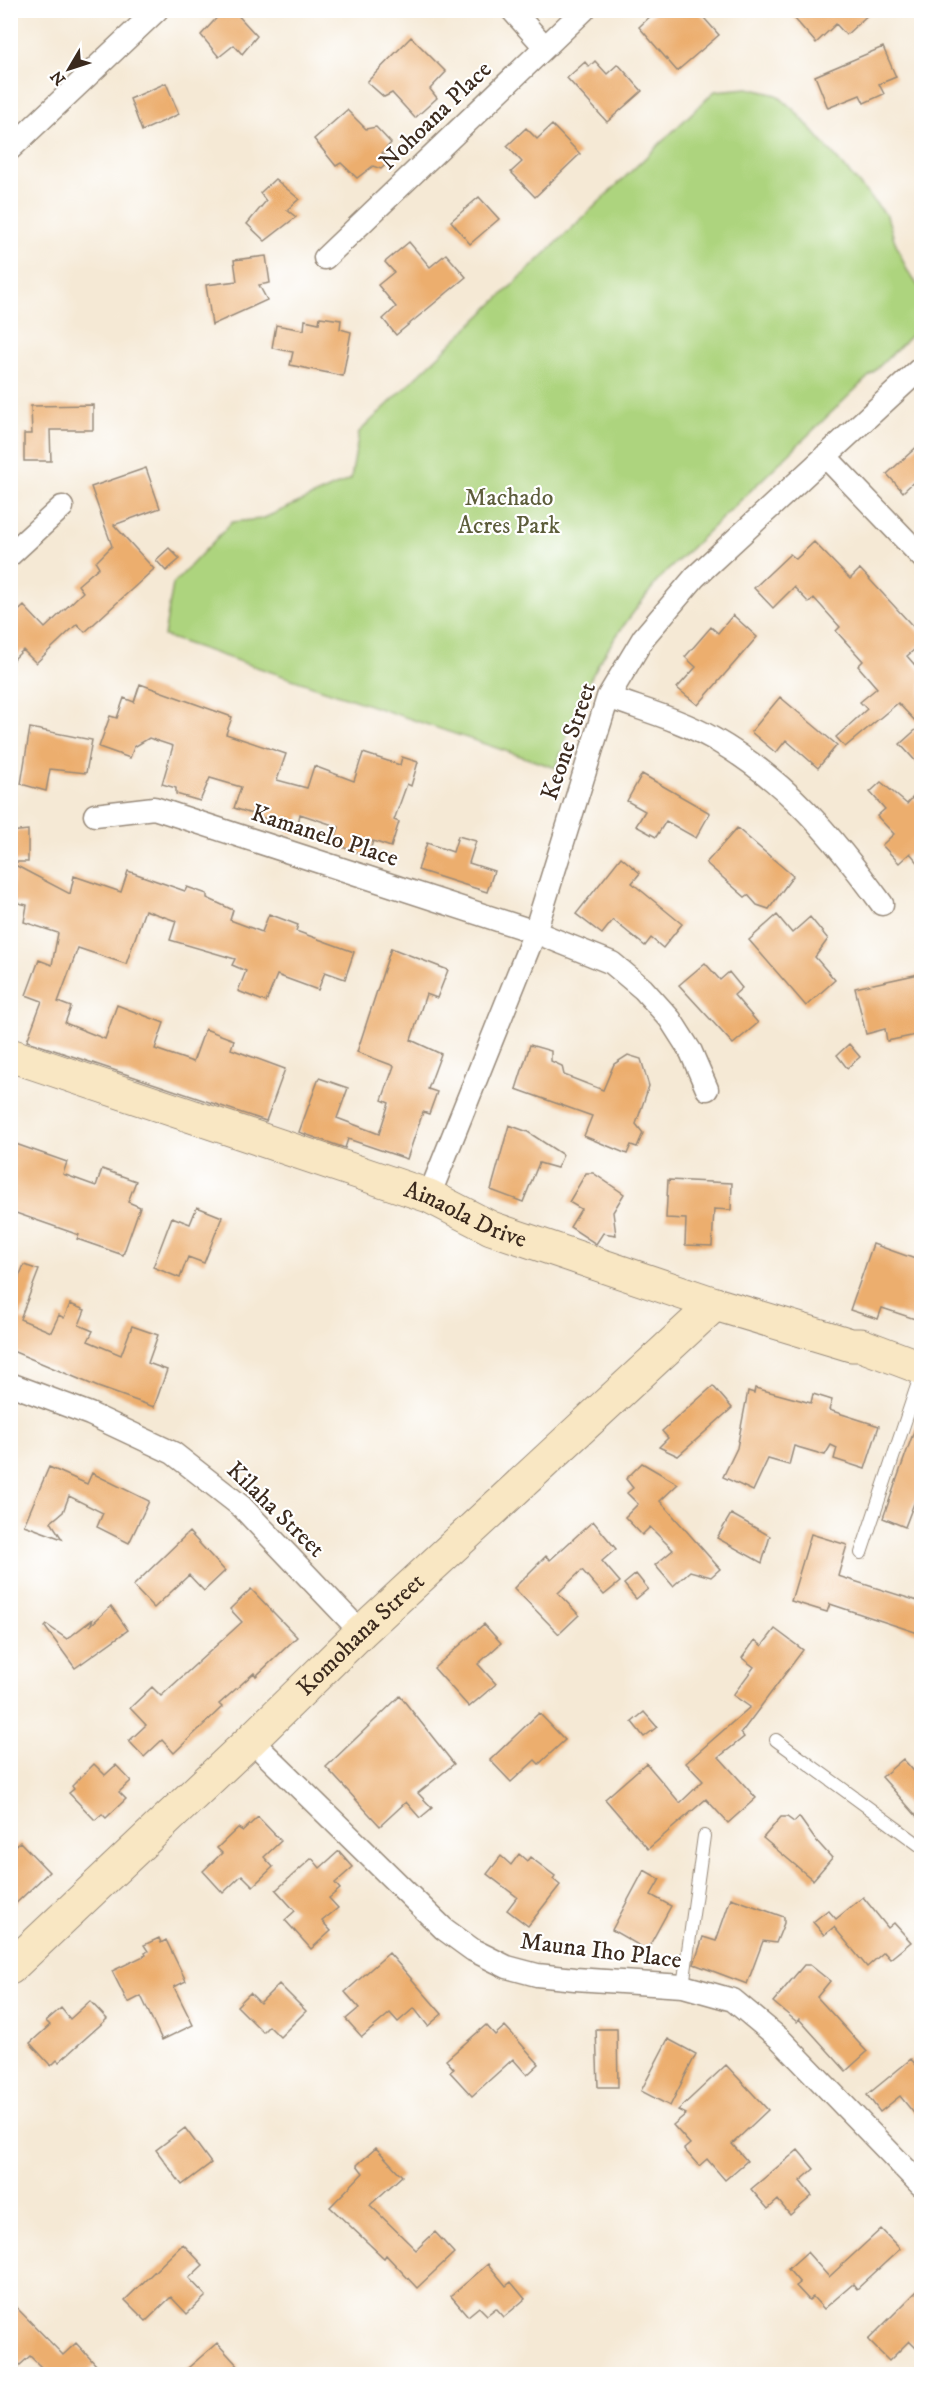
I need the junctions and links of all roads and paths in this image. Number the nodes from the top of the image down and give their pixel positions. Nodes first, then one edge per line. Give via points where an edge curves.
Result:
1 (157, 10) edge
2 (512, 10) edge
3 (584, 10) edge
4 (545, 47) junction
5 (10, 149) edge
6 (325, 258) dead end
7 (921, 367) edge
8 (825, 456) junction
9 (62, 507) dead end
10 (10, 555) edge
11 (921, 557) edge
12 (608, 697) junction
13 (95, 815) dead end
14 (882, 904) dead end
15 (535, 932) junction
16 (10, 1055) edge
17 (707, 1089) dead end
18 (429, 1196) junction
19 (715, 1304) junction
20 (921, 1370) edge
21 (10, 1384) edge
22 (861, 1553) dead end
23 (361, 1632) junction
24 (251, 1740) junction
25 (776, 1740) dead end
26 (704, 1836) dead end
27 (921, 1847) edge
28 (10, 1968) edge
29 (683, 1986) junction
30 (920, 2184) dead end

1 - 5 street
2 - 4 street
3 - 4 street, Nohoana Place
4 - 6 street, Nohoana Place
7 - 8 street, Keone Street
8 - 11 street
8 - 12 street, Keone Street via 695,577 644,637
9 - 10 street
12 - 14 street via 714,738 782,785 837,843
12 - 15 street, Keone Street
13 - 15 street, Kamanelo Place via 154,808
15 - 17 street, Kamanelo Place via 612,963 644,989 692,1053
15 - 18 street, Keone Street
16 - 18 street, Ainaola Drive
18 - 19 street, Ainaola Drive via 491,1227
19 - 20 street, Ainaola Drive via 861,1345
19 - 23 street, Komohana Street
20 - 22 lane
21 - 23 street, Kilaha Street via 90,1414 173,1453 242,1507
23 - 24 street, Komohana Street
24 - 28 street, Komohana Street
24 - 29 street, Mauna Iho Place via 444,1929 473,1950 507,1967 537,1975
25 - 27 lane
26 - 29 lane
29 - 30 street, Mauna Iho Place via 733,2000 780,2039

